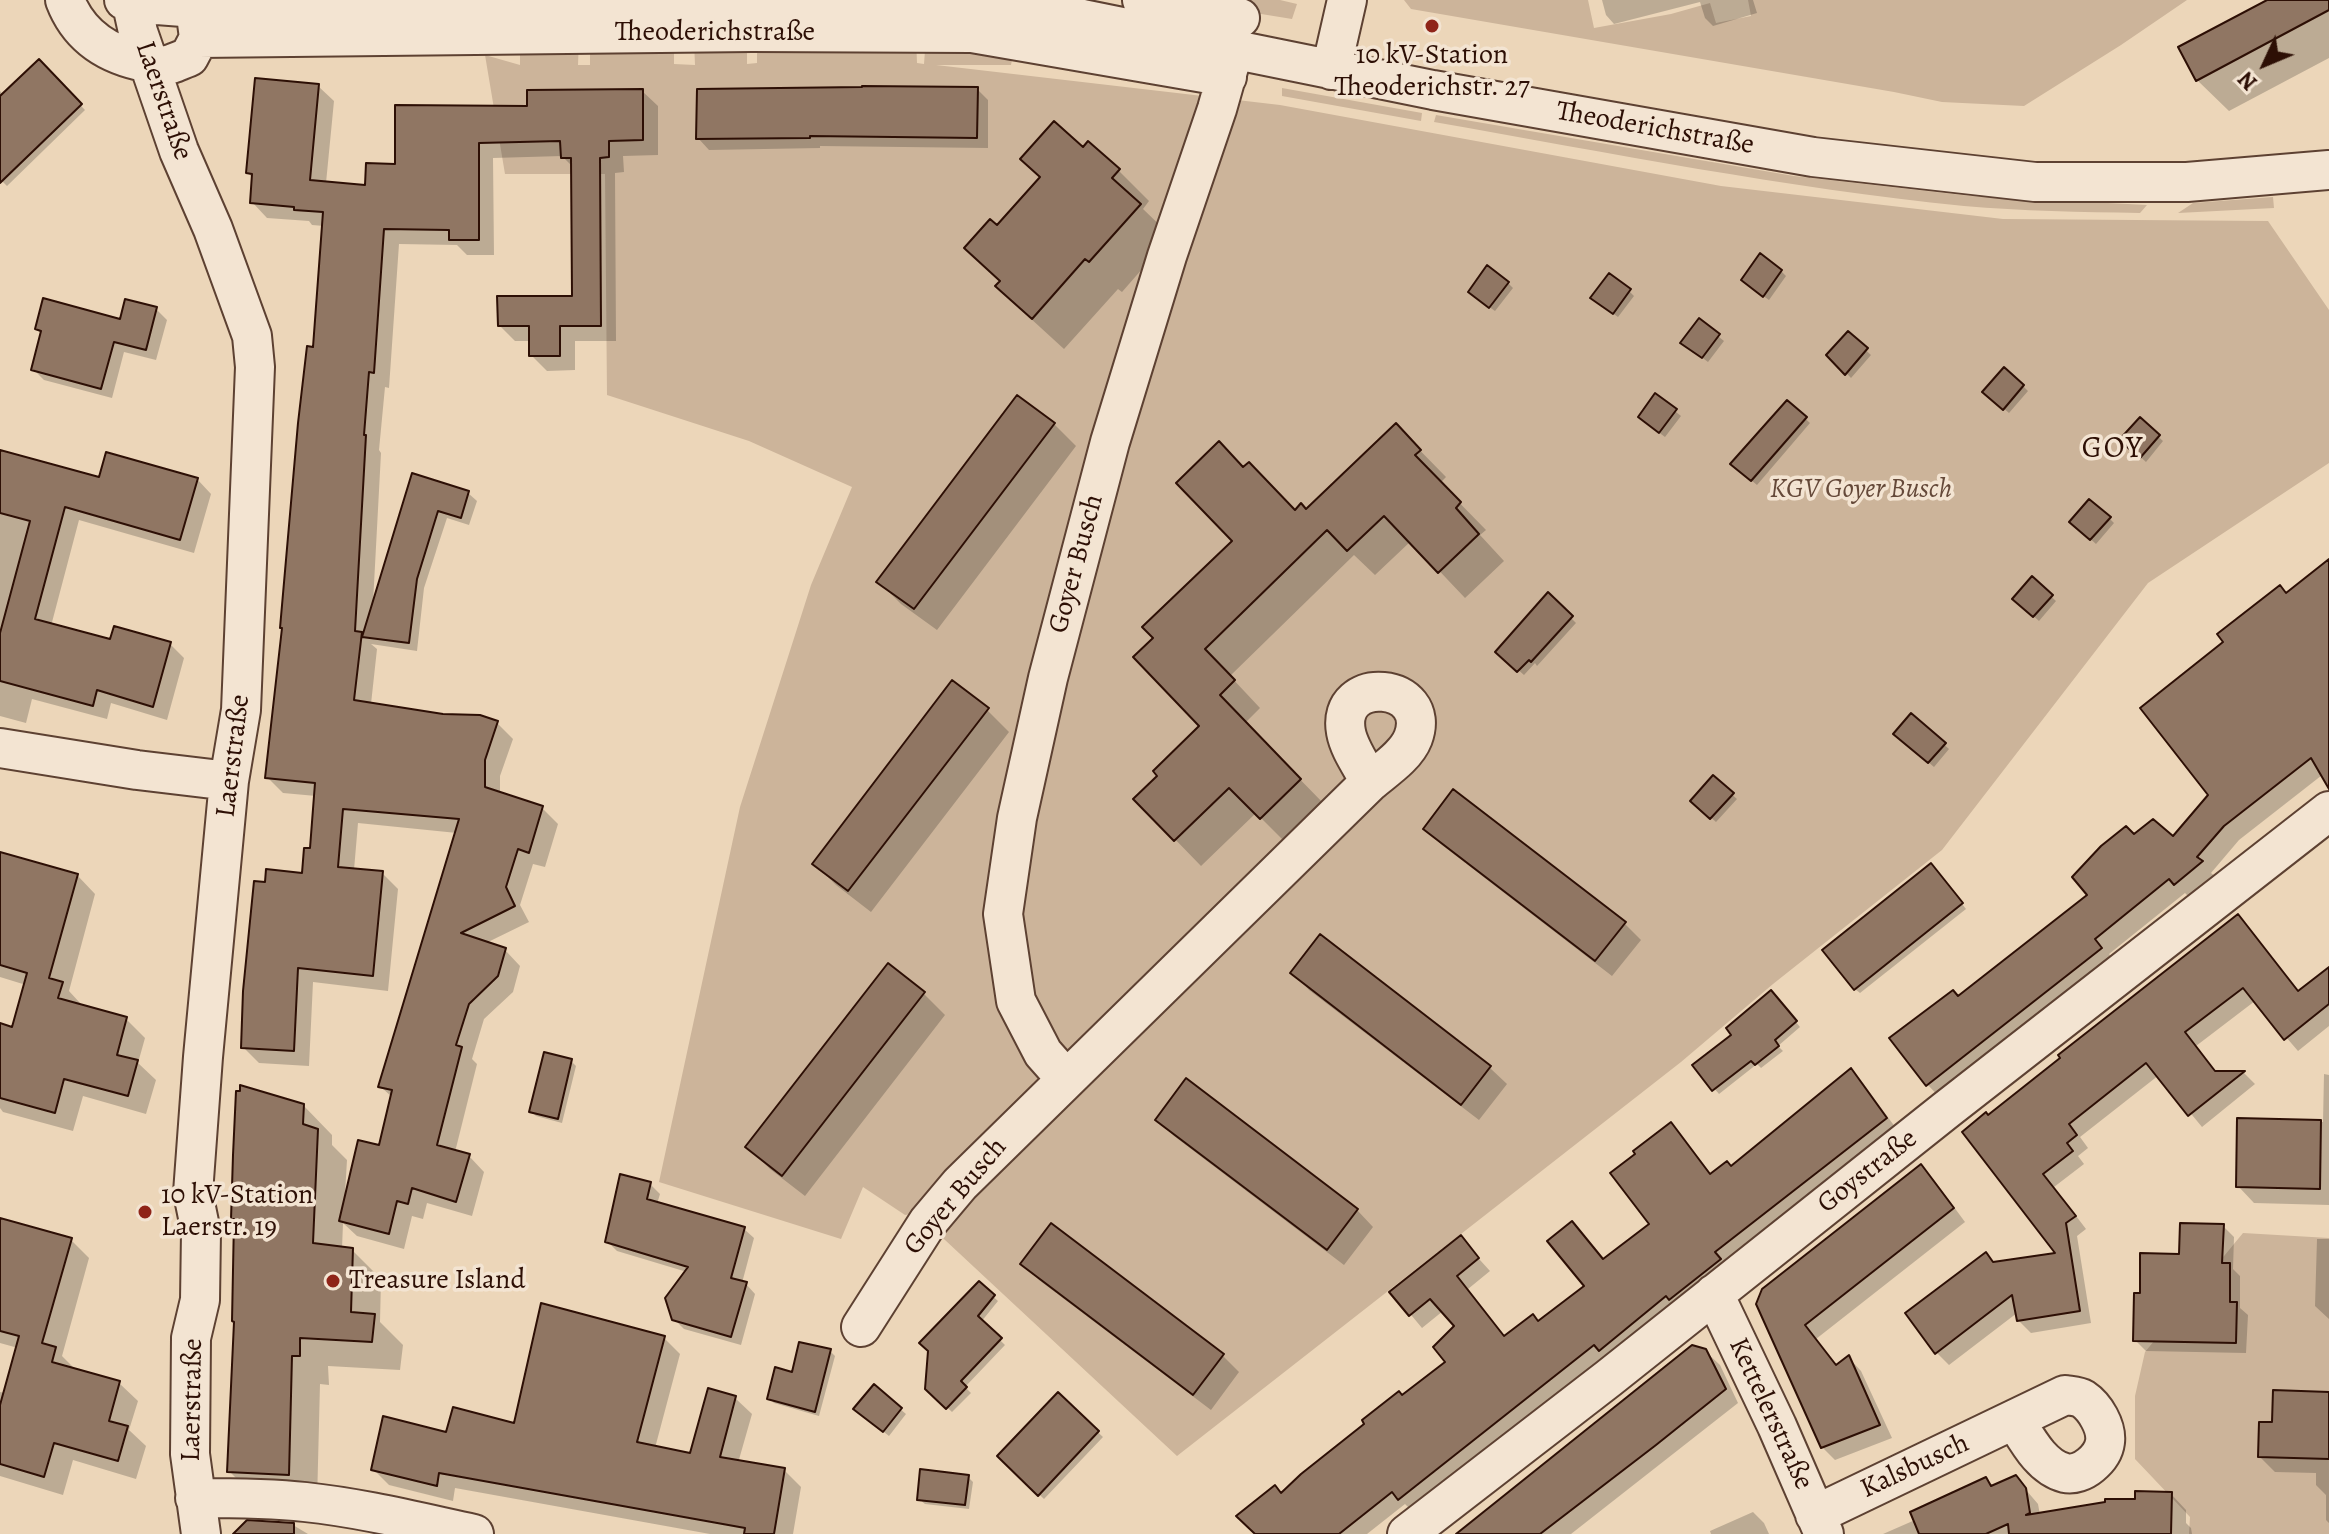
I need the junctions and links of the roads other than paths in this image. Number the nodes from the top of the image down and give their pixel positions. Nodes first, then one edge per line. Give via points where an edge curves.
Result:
1 (1142, 0) edge
2 (1347, 0) edge
3 (65, 1) edge
4 (129, 1) edge
5 (508, 2) edge
6 (196, 15) edge
7 (1234, 48) junction
8 (149, 64) junction
9 (1331, 70) junction
10 (2329, 170) edge
11 (0, 748) edge
12 (229, 781) junction
13 (1370, 782) dead end
14 (2329, 811) edge
15 (1066, 1079) junction
16 (1714, 1294) junction
17 (861, 1327) dead end
18 (2015, 1420) dead end
19 (198, 1516) edge
20 (1820, 1524) edge
21 (474, 1534) edge
22 (1407, 1534) edge

1 - 7 street, Theoderichstraße
2 - 9 street
3 - 8 street, Laerstraße via 102,48
4 - 6 street, Theoderichstraße
4 - 8 street, Laerstraße
5 - 6 street, Theoderichstraße via 322,4
5 - 7 street, Theoderichstraße via 973,4
6 - 7 street, Theoderichstraße via 972,33
6 - 8 street via 189,57 169,65
7 - 9 street, Theoderichstraße
7 - 15 street, Goyer Busch via 1110,442 1017,818 1003,914 1016,1001 1043,1053
8 - 12 street, Laerstraße via 252,336 241,710
9 - 10 street, Theoderichstraße via 1813,157 2035,182 2187,182
11 - 12 street
12 - 19 street, Laerstraße via 193,1193 201,1232 200,1300 191,1338 190,1454
13 - 15 street, Goyer Busch
14 - 16 street, Goystraße
15 - 17 street, Goyer Busch via 928,1222
16 - 20 street, Kettelerstraße
16 - 22 street, Goystraße
18 - 20 street, Kalsbusch
19 - 21 street via 252,1498 366,1511

